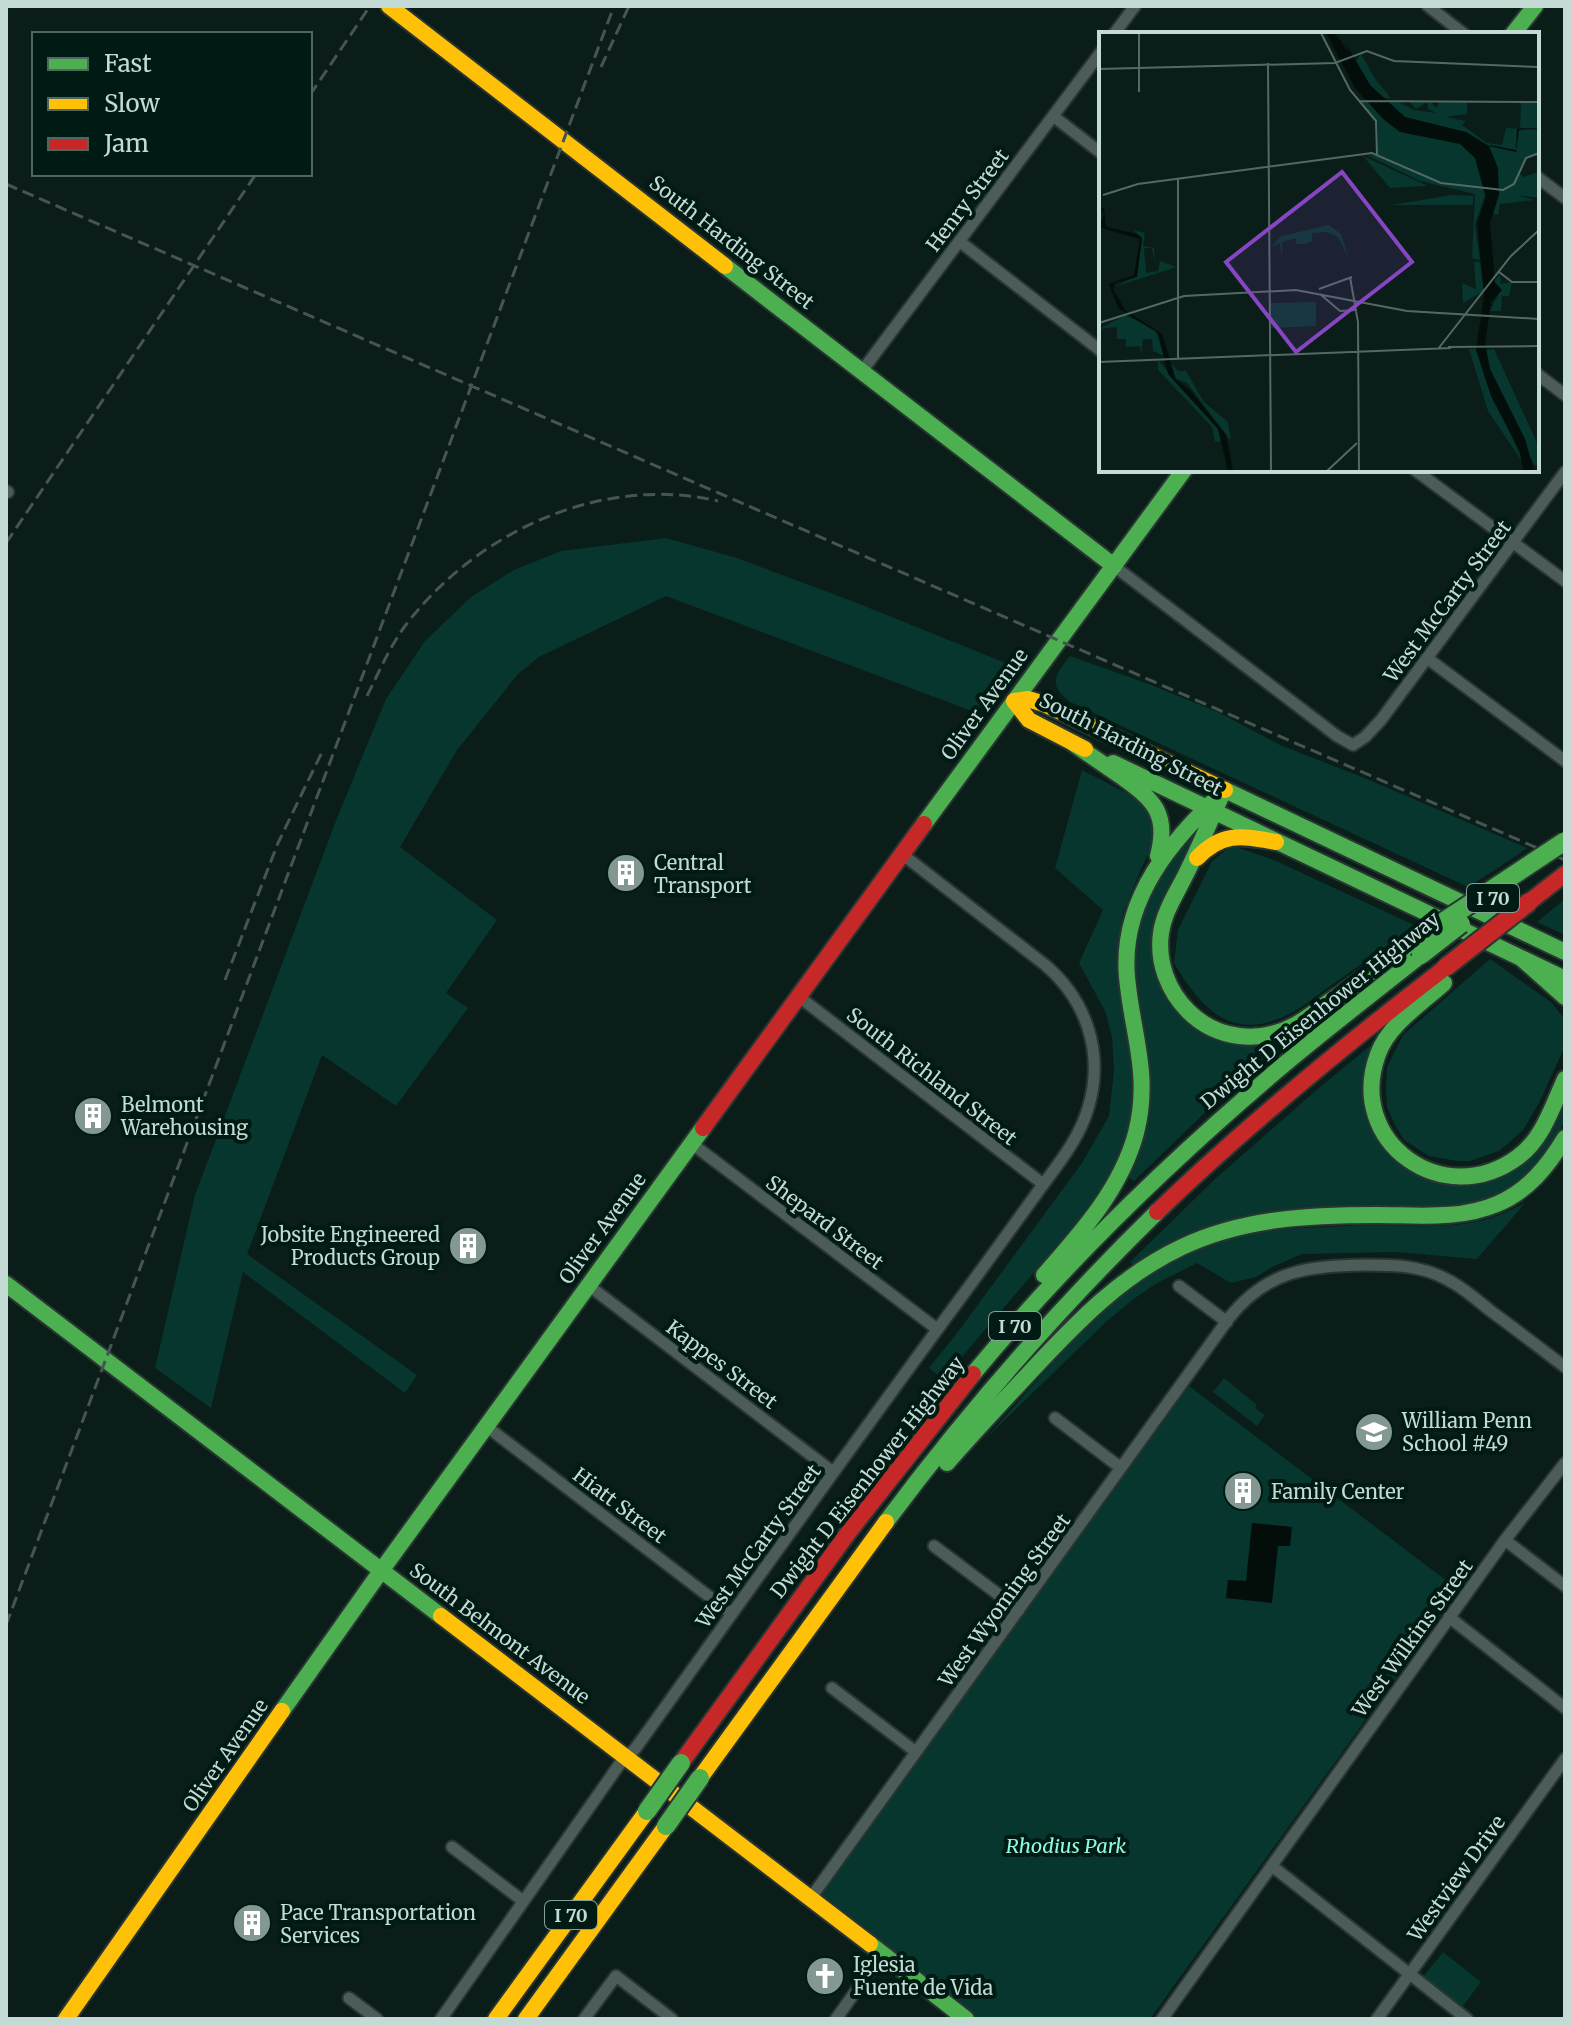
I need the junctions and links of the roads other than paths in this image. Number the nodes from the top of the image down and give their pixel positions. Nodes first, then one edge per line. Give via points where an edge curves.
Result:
1 (389, 6) edge
2 (1135, 6) edge
3 (1428, 6) edge
4 (1535, 6) edge
5 (1116, 32) edge
6 (1461, 32) edge
7 (1515, 32) edge
8 (1099, 55) edge
9 (1053, 116) junction
10 (1099, 151) edge
11 (1539, 178) edge
12 (1565, 198) edge
13 (959, 241) junction
14 (1099, 349) edge
15 (862, 371) junction
16 (1539, 376) edge
17 (1565, 395) edge
18 (1183, 472) edge
19 (1418, 472) edge
20 (1565, 472) edge
21 (1513, 542) junction
22 (1114, 566) junction
23 (1565, 581) edge
24 (1427, 658) junction
25 (1014, 701) junction
26 (1074, 744) junction
27 (1353, 745) joint
28 (1565, 761) edge
29 (1225, 790) junction
30 (1210, 809) junction
31 (1276, 842) junction
32 (1565, 842) edge
33 (902, 854) junction
34 (1155, 867) junction
35 (1190, 867) junction
36 (1565, 874) edge
37 (1413, 951) junction
38 (1565, 952) edge
39 (1521, 958) junction
40 (1451, 969) junction
41 (1565, 979) edge
42 (798, 996) junction
43 (1565, 997) edge
44 (1565, 1079) edge
45 (1565, 1138) edge
46 (691, 1143) junction
47 (1043, 1184) junction
48 (6, 1284) edge
49 (588, 1285) junction
50 (1179, 1286) dead end
51 (1227, 1322) junction
52 (937, 1329) junction
53 (1565, 1367) edge
54 (1055, 1418) dead end
55 (486, 1426) junction
56 (918, 1440) junction
57 (1565, 1463) edge
58 (1121, 1468) junction
59 (833, 1472) junction
60 (1505, 1540) junction
61 (934, 1546) dead end
62 (381, 1571) junction
63 (1565, 1586) edge
64 (1019, 1610) junction
65 (732, 1614) junction
66 (1449, 1617) junction
67 (790, 1655) junction
68 (832, 1688) dead end
69 (1565, 1708) edge
70 (916, 1752) junction
71 (627, 1757) junction
72 (1565, 1759) edge
73 (452, 1847) dead end
74 (1272, 1866) junction
75 (810, 1899) junction
76 (523, 1901) junction
77 (882, 1954) junction
78 (1409, 1974) junction
79 (349, 1998) dead end
80 (66, 2019) edge
81 (377, 2019) edge
82 (441, 2019) edge
83 (496, 2019) edge
84 (526, 2019) edge
85 (584, 2019) edge
86 (672, 2019) edge
87 (836, 2019) edge
88 (966, 2019) edge
89 (1162, 2019) edge
90 (1377, 2019) edge
91 (1467, 2019) edge

1 - 15 main road, South Harding Street
2 - 5 street
3 - 6 street
4 - 7 main road
8 - 9 street, Henry Street
9 - 10 street
9 - 13 street, Henry Street
11 - 12 street
13 - 14 street
13 - 15 street, Henry Street
15 - 22 main road, South Harding Street
16 - 17 street
18 - 22 main road, Oliver Avenue
19 - 21 street
20 - 21 street, West McCarty Street
21 - 23 street
21 - 24 street, West McCarty Street
22 - 25 main road, Oliver Avenue
22 - 27 street, South Harding Street
24 - 27 street, West McCarty Street via 1381,720
24 - 28 street
25 - 26 main road, South Harding Street via 1029,720
25 - 29 main road, South Harding Street via 1044,704
25 - 33 main road, Oliver Avenue
26 - 30 main road, South Harding Street
26 - 34 main road via 1157,807 1163,828
29 - 30 main road
29 - 38 main road, South Harding Street
30 - 31 main road, South Harding Street
30 - 34 main road via 1173,841
30 - 35 main road
31 - 35 main road via 1223,838 1205,848
31 - 39 main road, South Harding Street
32 - 37 main road, Dwight D Eisenhower Highway / I 70, bridge
33 - 42 main road, Oliver Avenue
33 - 47 street, West McCarty Street via 1044,964 1067,987 1084,1016 1095,1070 1088,1110
34 - 56 main road via 1134,915 1127,954 1143,1081 1140,1117 1125,1166 1094,1218 980,1352
35 - 37 main road via 1165,919 1161,958 1179,1002 1199,1022 1221,1033 1263,1037 1294,1026
36 - 40 main road, I 70, bridge
37 - 56 main road, Dwight D Eisenhower Highway / I 70 via 1149,1186 1029,1310
39 - 41 main road, South Harding Street
39 - 43 main road
40 - 44 main road via 1394,1029 1376,1060 1373,1108 1396,1151 1439,1175 1472,1177 1498,1170 1533,1142
40 - 67 main road, Dwight D Eisenhower Highway / I 70 via 1326,1061 1257,1120 1093,1276 940,1452
42 - 46 main road, Oliver Avenue
42 - 47 street, South Richland Street
45 - 67 main road via 1537,1178 1487,1208 1455,1214 1277,1219 1218,1233 1147,1266 1096,1305 997,1407
46 - 49 main road, Oliver Avenue
46 - 52 street, Shepard Street
47 - 52 street, West McCarty Street
48 - 62 main road, South Belmont Avenue
49 - 55 main road, Oliver Avenue
49 - 59 street, Kappes Street
50 - 51 street
51 - 53 street, West Wyoming Street via 1256,1292 1294,1272 1321,1266 1408,1266 1459,1287
51 - 58 street, West Wyoming Street
52 - 59 street, West McCarty Street
54 - 58 street
55 - 62 main road, Oliver Avenue
55 - 65 street, Hiatt Street
56 - 83 main road, Dwight D Eisenhower Highway / I 70, bridge
57 - 60 street, West Wilkins Street
58 - 64 street, West Wyoming Street
59 - 65 street, West McCarty Street
60 - 63 street
60 - 66 street, West Wilkins Street
61 - 64 street
62 - 71 main road, South Belmont Avenue
62 - 80 main road, Oliver Avenue
64 - 70 street, West Wyoming Street
65 - 71 street, West McCarty Street
66 - 69 street
66 - 74 street, West Wilkins Street
67 - 84 main road, Dwight D Eisenhower Highway / I 70, bridge
68 - 70 street
70 - 75 street, West Wyoming Street
71 - 75 main road, South Belmont Avenue
71 - 76 street, West McCarty Street
72 - 78 street, Westview Drive
73 - 76 street
74 - 78 street
74 - 89 street
75 - 77 main road, South Belmont Avenue
76 - 82 street, West McCarty Street
77 - 87 street
77 - 88 main road, South Belmont Avenue
78 - 90 street, Westview Drive
78 - 91 street
79 - 81 street
85 - 86 street via 616,1976

